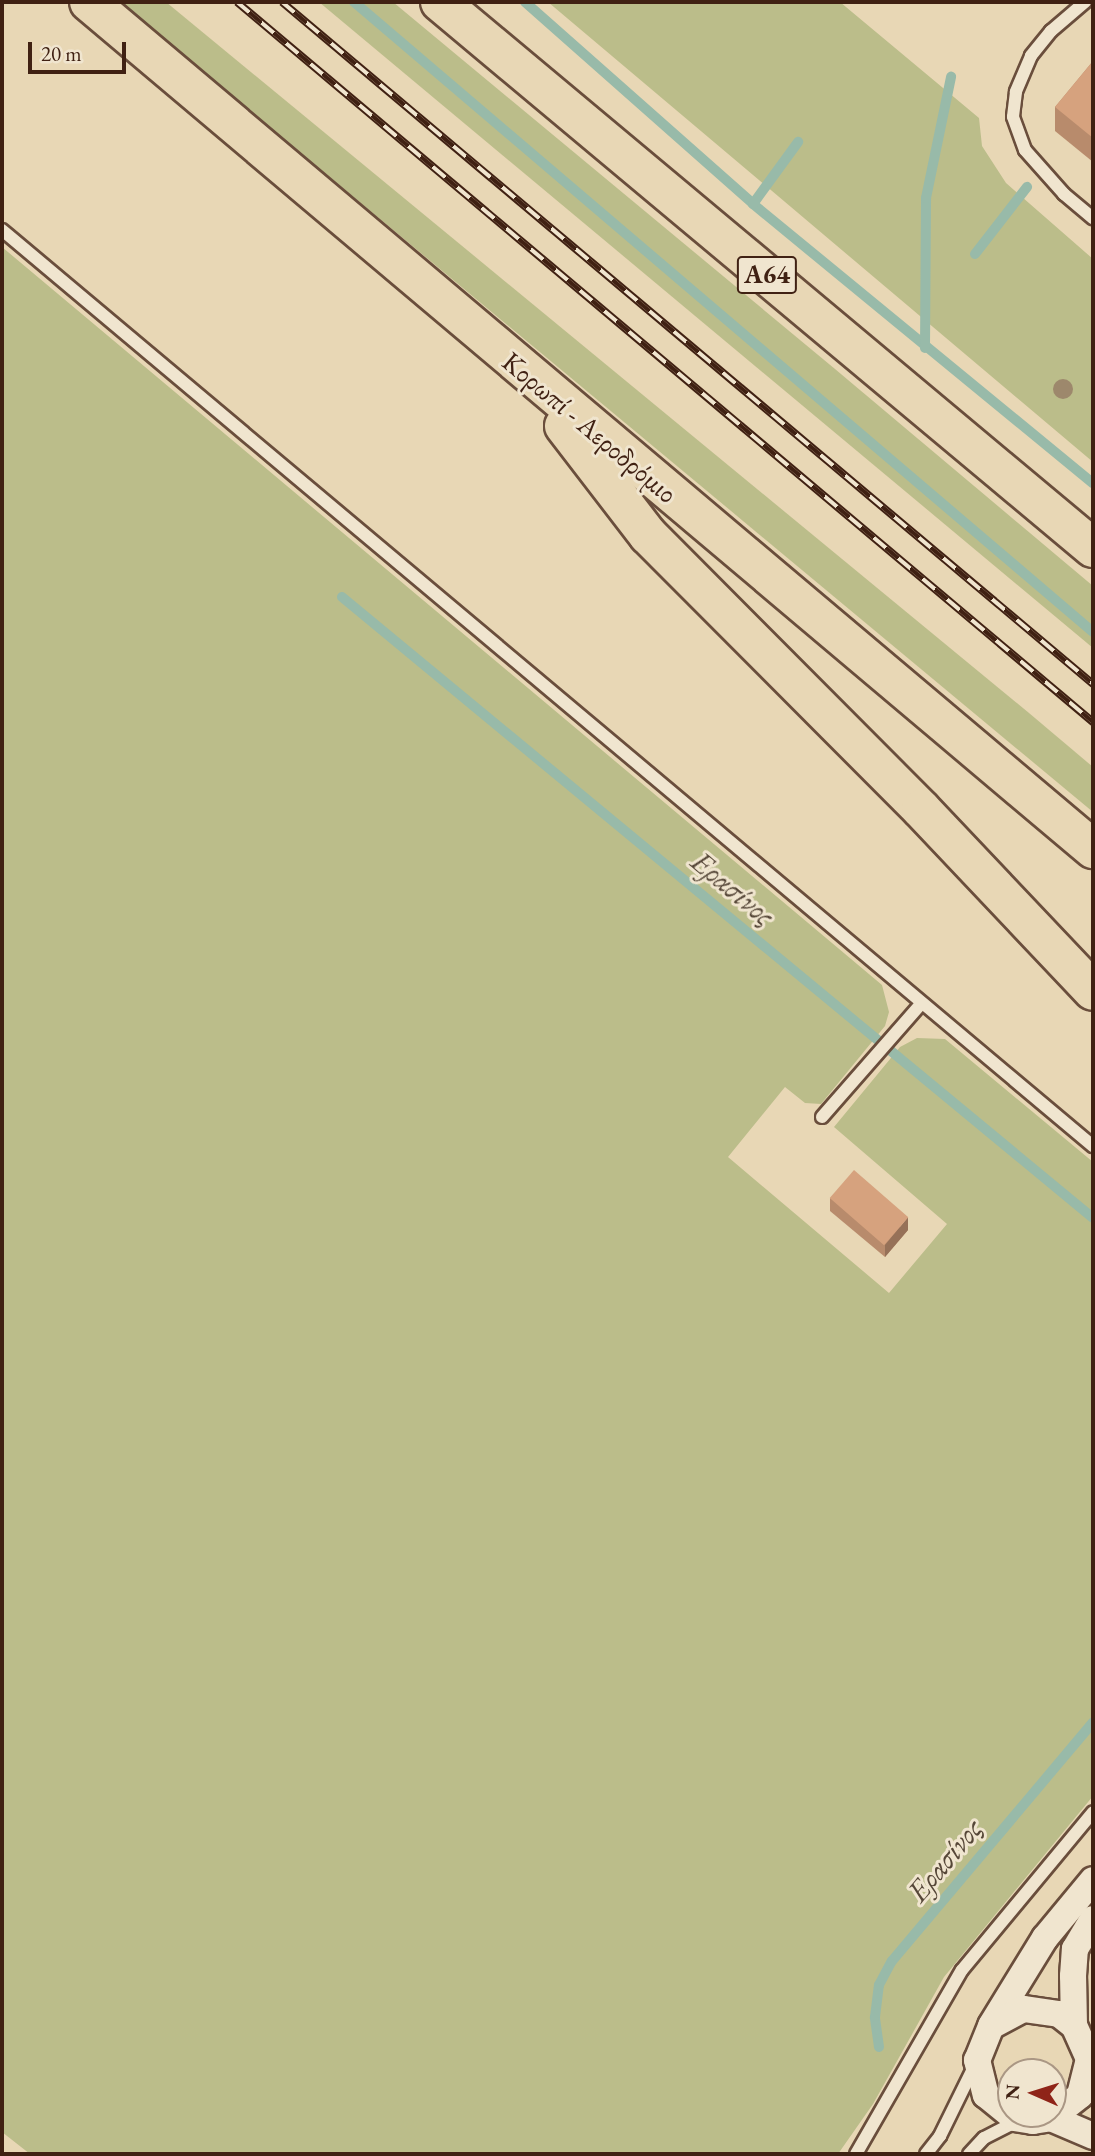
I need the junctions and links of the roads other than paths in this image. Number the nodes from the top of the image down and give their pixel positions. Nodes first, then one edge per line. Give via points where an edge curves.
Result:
1 (89, 2) edge
2 (440, 2) edge
3 (1085, 2) edge
4 (1093, 218) edge
5 (2, 230) edge
6 (520, 369) junction
7 (1093, 548) edge
8 (1093, 849) edge
9 (1093, 992) edge
10 (921, 1003) junction
11 (822, 1117) dead end
12 (1093, 1146) edge
13 (1093, 1812) edge
14 (1093, 1880) edge
15 (1093, 1919) edge
16 (991, 2026) junction
17 (1074, 2026) junction
18 (977, 2060) junction
19 (1091, 2062) edge
20 (1067, 2105) edge
21 (997, 2108) edge
22 (1067, 2125) edge
23 (1005, 2128) edge
24 (1093, 2136) edge
25 (856, 2154) edge
26 (926, 2154) edge
27 (969, 2154) edge

1 - 6 highway, Κορωπί - Αεροδρόμιο
2 - 7 highway, Α64
3 - 4 lane via 1051,31 1031,57 1016,92 1013,117 1025,150 1064,194
5 - 10 lane
6 - 8 highway, Κορωπί - Αεροδρόμιο
6 - 9 highway via 648,535 921,809
10 - 11 lane
10 - 12 lane
13 - 25 lane via 962,1970
14 - 16 street via 1045,1938
15 - 17 street via 1075,1949
16 - 17 street via 1023,2009 1051,2011
16 - 18 street
17 - 19 street
18 - 21 street via 986,2095
18 - 26 lane via 958,2104
19 - 20 street via 1080,2095
22 - 24 street
23 - 27 lane via 984,2138

